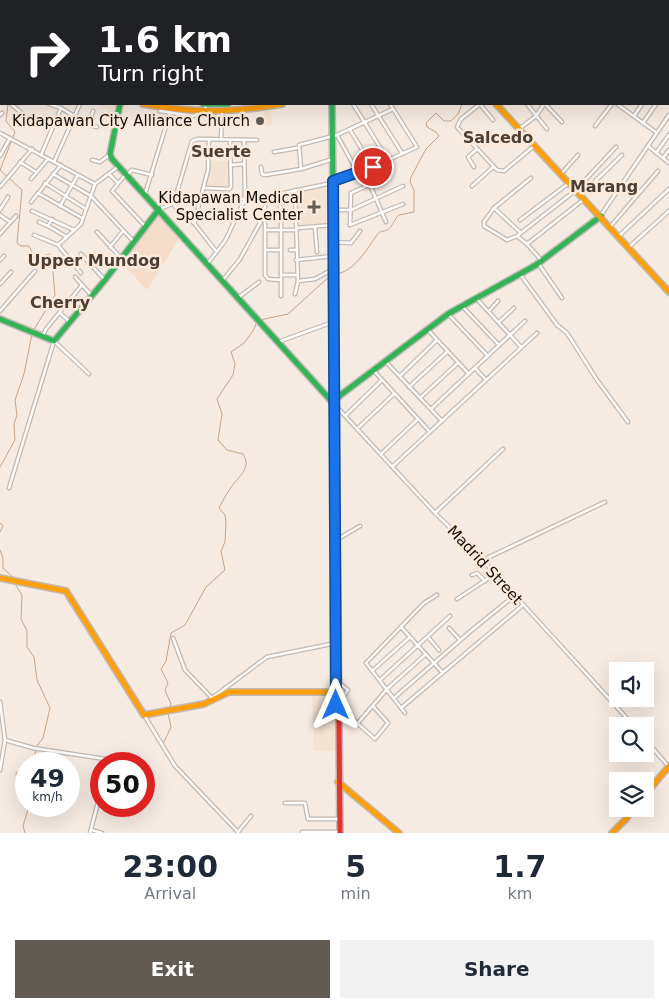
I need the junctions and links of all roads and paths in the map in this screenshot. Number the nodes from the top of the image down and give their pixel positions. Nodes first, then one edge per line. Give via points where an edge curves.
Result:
1 (11, 105) edge
2 (52, 105) edge
3 (80, 105) edge
4 (120, 105) edge
5 (150, 105) joint
6 (205, 105) edge
7 (222, 105) edge
8 (273, 105) edge
9 (332, 105) edge
10 (354, 105) edge
11 (372, 105) edge
12 (391, 105) edge
13 (479, 105) edge
14 (481, 105) edge
15 (497, 105) edge
16 (527, 105) edge
17 (543, 105) edge
18 (545, 105) edge
19 (611, 105) edge
20 (618, 105) edge
21 (641, 105) edge
22 (655, 105) edge
23 (60, 108) junction
24 (393, 109) junction
25 (92, 111) dead end
26 (222, 111) junction
27 (205, 112) junction
28 (170, 113) junction
29 (669, 115) edge
30 (74, 116) junction
31 (379, 116) junction
32 (536, 116) junction
33 (634, 116) junction
34 (73, 120) junction
35 (494, 120) dead end
36 (32, 122) dead end
37 (562, 122) dead end
38 (365, 123) junction
39 (644, 123) junction
40 (88, 125) junction
41 (595, 126) dead end
42 (97, 127) dead end
43 (519, 128) junction
44 (350, 129) junction
45 (547, 129) dead end
46 (0, 132) edge
47 (657, 133) junction
48 (669, 134) edge
49 (334, 136) junction
50 (209, 139) junction
51 (222, 139) junction
52 (244, 139) junction
53 (13, 140) junction
54 (230, 140) junction
55 (257, 140) dead end
56 (535, 146) junction
57 (648, 146) junction
58 (297, 148) junction
59 (616, 148) dead end
60 (32, 149) junction
61 (478, 149) junction
62 (669, 150) edge
63 (274, 152) dead end
64 (402, 153) junction
65 (656, 153) junction
66 (110, 154) junction
67 (578, 154) dead end
68 (41, 155) junction
69 (622, 155) dead end
70 (0, 156) edge
71 (48, 158) junction
72 (663, 158) junction
73 (333, 159) junction
74 (92, 160) dead end
75 (388, 160) junction
76 (20, 162) junction
77 (54, 162) junction
78 (669, 163) edge
79 (230, 164) junction
80 (244, 164) junction
81 (61, 165) junction
82 (118, 166) junction
83 (261, 167) dead end
84 (373, 167) junction
85 (474, 167) dead end
86 (494, 167) junction
87 (302, 169) junction
88 (364, 171) junction
89 (658, 171) dead end
90 (36, 172) junction
91 (358, 173) junction
92 (53, 174) junction
93 (126, 174) junction
94 (561, 174) junction
95 (78, 175) junction
96 (109, 175) junction
97 (152, 175) junction
98 (31, 178) dead end
99 (530, 178) dead end
100 (333, 182) junction
101 (46, 183) junction
102 (118, 183) junction
103 (569, 183) junction
104 (95, 184) junction
105 (371, 184) junction
106 (72, 185) junction
107 (403, 186) dead end
108 (472, 186) dead end
109 (0, 187) edge
110 (204, 188) junction
111 (669, 189) edge
112 (295, 190) junction
113 (576, 190) junction
114 (38, 193) junction
115 (145, 194) junction
116 (279, 194) junction
117 (66, 196) junction
118 (90, 196) junction
119 (265, 196) junction
120 (583, 197) junction
121 (8, 198) dead end
122 (245, 199) junction
123 (377, 199) junction
124 (30, 202) dead end
125 (200, 202) junction
126 (172, 203) junction
127 (403, 204) dead end
128 (60, 206) junction
129 (494, 208) junction
130 (86, 209) junction
131 (159, 209) junction
132 (0, 210) edge
133 (333, 210) junction
134 (351, 210) junction
135 (32, 211) dead end
136 (669, 211) edge
137 (383, 212) junction
138 (266, 213) junction
139 (0, 215) edge
140 (16, 216) dead end
141 (601, 216) junction
142 (82, 219) junction
143 (52, 220) junction
144 (520, 220) dead end
145 (10, 222) junction
146 (39, 222) dead end
147 (386, 222) dead end
148 (194, 223) junction
149 (332, 224) junction
150 (48, 226) junction
151 (145, 226) junction
152 (315, 226) junction
153 (610, 227) junction
154 (297, 229) junction
155 (75, 230) junction
156 (266, 230) junction
157 (281, 230) junction
158 (124, 231) junction
159 (360, 231) dead end
160 (97, 232) dead end
161 (521, 232) junction
162 (0, 234) edge
163 (34, 235) dead end
164 (517, 236) junction
165 (618, 236) junction
166 (67, 237) junction
167 (134, 242) junction
168 (333, 242) junction
169 (527, 244) junction
170 (58, 245) junction
171 (110, 247) junction
172 (629, 247) junction
173 (266, 250) junction
174 (281, 250) junction
175 (290, 250) dead end
176 (296, 250) junction
177 (216, 251) junction
178 (317, 252) dead end
179 (81, 254) dead end
180 (4, 256) dead end
181 (333, 256) junction
182 (102, 258) dead end
183 (122, 258) junction
184 (0, 260) edge
185 (296, 260) junction
186 (540, 262) junction
187 (208, 263) junction
188 (333, 269) junction
189 (113, 270) junction
190 (35, 271) dead end
191 (11, 272) dead end
192 (81, 273) dead end
193 (520, 274) junction
194 (281, 275) junction
195 (297, 275) junction
196 (75, 277) dead end
197 (105, 280) junction
198 (223, 280) junction
199 (281, 280) junction
200 (298, 281) junction
201 (259, 282) dead end
202 (0, 284) edge
203 (82, 285) junction
204 (669, 292) edge
205 (295, 294) dead end
206 (92, 296) junction
207 (281, 296) dead end
208 (239, 297) junction
209 (476, 298) junction
210 (562, 298) dead end
211 (498, 301) dead end
212 (462, 306) junction
213 (514, 308) dead end
214 (0, 311) edge
215 (489, 311) junction
216 (60, 312) junction
217 (448, 314) junction
218 (0, 320) edge
219 (70, 322) junction
220 (334, 322) junction
221 (499, 322) junction
222 (525, 322) dead end
223 (428, 330) junction
224 (537, 333) dead end
225 (510, 335) junction
226 (42, 337) junction
227 (437, 340) junction
228 (54, 341) junction
229 (278, 342) junction
230 (499, 345) junction
231 (520, 347) junction
232 (448, 351) junction
233 (488, 356) junction
234 (386, 361) junction
235 (458, 363) junction
236 (475, 368) junction
237 (374, 371) junction
238 (89, 374) dead end
239 (469, 374) junction
240 (400, 376) junction
241 (382, 380) junction
242 (486, 380) junction
243 (409, 387) junction
244 (394, 394) junction
245 (420, 398) junction
246 (334, 402) junction
247 (431, 409) junction
248 (346, 415) junction
249 (418, 419) junction
250 (442, 421) junction
251 (628, 422) dead end
252 (358, 427) junction
253 (430, 432) junction
254 (503, 448) dead end
255 (381, 454) junction
256 (393, 466) junction
257 (10, 488) dead end
258 (605, 502) dead end
259 (435, 512) junction
260 (360, 526) dead end
261 (336, 540) junction
262 (482, 560) junction
263 (495, 574) junction
264 (472, 576) dead end
265 (0, 578) edge
266 (485, 581) junction
267 (436, 595) dead end
268 (514, 596) junction
269 (457, 599) dead end
270 (523, 605) junction
271 (450, 616) dead end
272 (401, 627) junction
273 (449, 628) dead end
274 (410, 637) junction
275 (428, 637) junction
276 (173, 638) dead end
277 (460, 640) junction
278 (336, 643) junction
279 (418, 646) junction
280 (439, 650) dead end
281 (426, 654) junction
282 (434, 663) junction
283 (372, 671) junction
284 (442, 672) junction
285 (380, 680) junction
286 (336, 682) junction
287 (387, 689) junction
288 (336, 692) junction
289 (394, 698) junction
290 (213, 699) junction
291 (0, 702) edge
292 (336, 704) junction
293 (373, 706) junction
294 (401, 708) junction
295 (406, 713) dead end
296 (144, 716) junction
297 (626, 717) edge
298 (357, 724) junction
299 (5, 740) junction
300 (654, 750) edge
301 (90, 757) edge
302 (668, 766) edge
303 (0, 770) edge
304 (338, 782) junction
305 (654, 784) edge
306 (285, 803) dead end
307 (251, 816) dead end
308 (95, 817) edge
309 (627, 817) edge
310 (339, 819) junction
311 (91, 831) edge
312 (302, 832) edge
313 (340, 832) edge
314 (102, 833) edge
315 (399, 833) edge
316 (612, 833) edge

1 - 36 street
2 - 23 street
3 - 30 street
4 - 66 main road
5 - 27 main road
5 - 28 street
6 - 27 street
7 - 26 street
8 - 26 main road
9 - 49 main road
10 - 38 street
11 - 31 street
12 - 24 street
13 - 61 street via 457,124
14 - 35 street
15 - 43 main road
16 - 32 street
17 - 32 street
18 - 37 street
19 - 41 street
20 - 33 street
21 - 33 street
22 - 39 street
23 - 30 street
23 - 68 street
24 - 31 street
24 - 64 street via 417,147
25 - 40 street
26 - 27 main road
26 - 51 street
27 - 28 street via 196,116
28 - 97 street
29 - 47 street
30 - 34 street
31 - 38 street
31 - 64 street
32 - 43 street
32 - 45 street
33 - 39 street
34 - 40 street
34 - 77 street
38 - 44 street
38 - 75 street
39 - 47 street
40 - 42 street
43 - 56 main road
44 - 49 street
44 - 84 street
46 - 53 street
47 - 57 street
48 - 65 street
49 - 58 street via 301,144
49 - 73 main road
49 - 91 street
50 - 51 street
50 - 110 street
50 - 126 street via 192,141 185,171
51 - 54 street
52 - 54 street
52 - 55 street
52 - 80 street
53 - 60 street
53 - 70 street
54 - 79 street
56 - 86 street via 502,172
56 - 94 main road
57 - 65 street
57 - 141 street
58 - 63 street
58 - 87 street
59 - 113 street
60 - 68 street
60 - 76 street
61 - 85 street via 468,157
61 - 86 street
62 - 72 street
64 - 75 street
65 - 72 street
66 - 74 street via 101,161
66 - 82 main road
67 - 94 street
68 - 71 street
69 - 120 street
71 - 77 street
71 - 90 street
72 - 78 street
73 - 87 street
73 - 100 main road
75 - 84 street
76 - 90 street
76 - 109 street
77 - 81 street
79 - 80 street
79 - 110 street via 229,189
80 - 122 street
81 - 92 street
81 - 95 street
82 - 93 main road
82 - 96 street
83 - 87 street via 265,175
84 - 88 street
86 - 108 street
88 - 91 street
88 - 105 street
89 - 153 street
90 - 98 street
91 - 100 street
92 - 101 street
92 - 106 street
93 - 97 street via 132,170
93 - 102 street
93 - 115 main road
94 - 103 main road
95 - 104 street
95 - 106 street
96 - 102 street
96 - 104 street
97 - 115 street
99 - 129 street
100 - 112 street
100 - 133 main road
101 - 114 street
101 - 117 street
102 - 151 street via 112,192
103 - 113 main road
103 - 144 street
104 - 118 street
105 - 123 street
105 - 134 street via 351,192
106 - 117 street
106 - 118 street
107 - 123 street
110 - 125 street
111 - 165 street
112 - 116 street
112 - 154 street
113 - 120 main road
113 - 161 street
114 - 124 street
114 - 128 street
115 - 131 main road
116 - 119 street
116 - 157 street
117 - 128 street
117 - 130 street
118 - 130 street
118 - 158 street
119 - 122 street
119 - 138 street
120 - 141 main road
120 - 169 street
121 - 132 street
122 - 125 street
122 - 177 street via 225,241
123 - 134 street
123 - 137 street
125 - 148 street
126 - 131 street
126 - 148 street
127 - 137 street
128 - 142 street
129 - 161 street
129 - 164 street via 484,225 508,240
130 - 142 street
131 - 151 main road
131 - 187 main road
133 - 134 street
133 - 149 main road
134 - 137 street via 349,223 352,226
135 - 143 street
136 - 172 street
137 - 147 street
138 - 156 street
138 - 198 street via 240,259
139 - 145 street
140 - 145 street
141 - 153 main road
141 - 186 main road
142 - 155 street
143 - 150 street
143 - 155 street
145 - 162 street
146 - 150 street
148 - 177 street
149 - 152 street
149 - 168 main road
150 - 166 street
151 - 167 main road
152 - 154 street
152 - 178 street
153 - 165 main road
154 - 157 street
154 - 176 street
155 - 166 street
156 - 157 street
156 - 173 street
157 - 174 street
158 - 167 street
158 - 171 street
159 - 168 street via 350,242
160 - 171 street
161 - 164 street
163 - 170 street
164 - 169 street
165 - 172 main road
166 - 170 street
167 - 183 main road
168 - 181 main road
169 - 186 street
170 - 192 street
171 - 183 street
172 - 204 main road
173 - 174 street
173 - 199 street via 266,277 268,280
174 - 194 street
175 - 176 street
176 - 185 street
177 - 187 street
179 - 197 street
180 - 184 street
181 - 185 street
181 - 188 main road
182 - 189 street
183 - 189 main road
185 - 195 street
186 - 193 main road
186 - 210 street
187 - 198 main road
188 - 200 street via 315,278
188 - 220 main road
189 - 197 main road
190 - 214 street
191 - 202 street
193 - 209 main road
193 - 251 street via 551,317 567,333
194 - 195 street
194 - 199 street
195 - 200 street
196 - 203 street
197 - 206 main road
198 - 208 main road
199 - 207 street
200 - 205 street
201 - 208 street
203 - 206 street
203 - 216 street
206 - 219 main road
208 - 229 main road
209 - 212 main road
209 - 215 street
211 - 215 street
212 - 217 main road
212 - 230 street
213 - 221 street
215 - 221 street
216 - 219 street
216 - 226 street
217 - 223 main road
217 - 233 street
218 - 226 main road
219 - 228 main road
220 - 229 street
220 - 246 main road
221 - 225 street
222 - 225 street
223 - 227 street
223 - 234 main road
224 - 231 street
225 - 230 street
225 - 231 street
226 - 228 main road
227 - 232 street
227 - 240 street
228 - 238 street
228 - 257 street
229 - 246 main road
230 - 233 street
231 - 242 street
232 - 235 street
232 - 243 street
233 - 236 street
234 - 237 main road
234 - 240 street
235 - 239 street
235 - 245 street
236 - 239 street
236 - 242 street
237 - 241 street
237 - 246 main road
239 - 247 street
240 - 243 street
241 - 244 street
241 - 248 street
242 - 250 street
243 - 245 street
244 - 249 street
244 - 252 street
245 - 247 street
246 - 248 street, Madrid Street
246 - 261 main road
247 - 250 street
248 - 252 street, Madrid Street
249 - 253 street
249 - 255 street
250 - 253 street
252 - 255 street, Madrid Street
253 - 256 street
254 - 259 street
255 - 256 street, Madrid Street
256 - 259 street, Madrid Street
258 - 262 street
259 - 262 street, Madrid Street
260 - 261 street
261 - 278 main road
262 - 263 street, Madrid Street
263 - 266 street
263 - 268 street, Madrid Street
264 - 266 street via 477,573
265 - 296 main road via 66,591
266 - 269 street
267 - 272 street
268 - 270 street, Madrid Street
268 - 277 street
270 - 284 street
270 - 297 street, Madrid Street
271 - 275 street
272 - 274 street
272 - 283 street via 367,662
273 - 277 street
274 - 279 street
274 - 283 street
275 - 279 street
275 - 280 street
276 - 290 street via 185,670
277 - 282 street
278 - 286 main road
278 - 290 street via 266,657
279 - 281 street
279 - 285 street
281 - 282 street
281 - 287 street
282 - 284 street
282 - 289 street
283 - 285 street
284 - 294 street
285 - 287 street
286 - 288 main road
286 - 292 street via 348,690
287 - 289 street
287 - 293 street
288 - 290 main road via 238,691
288 - 292 main road
289 - 294 street
290 - 296 main road
291 - 299 street
292 - 298 street
292 - 304 main road
293 - 298 street
293 - 298 street via 388,723 377,738 374,739
294 - 295 street
296 - 307 street via 174,766 238,832
299 - 301 street
299 - 303 street
300 - 302 street
302 - 305 main road
304 - 310 main road
304 - 315 main road
306 - 310 street via 306,803 310,819
308 - 311 street
309 - 316 main road
310 - 313 main road
311 - 314 street
312 - 313 street

